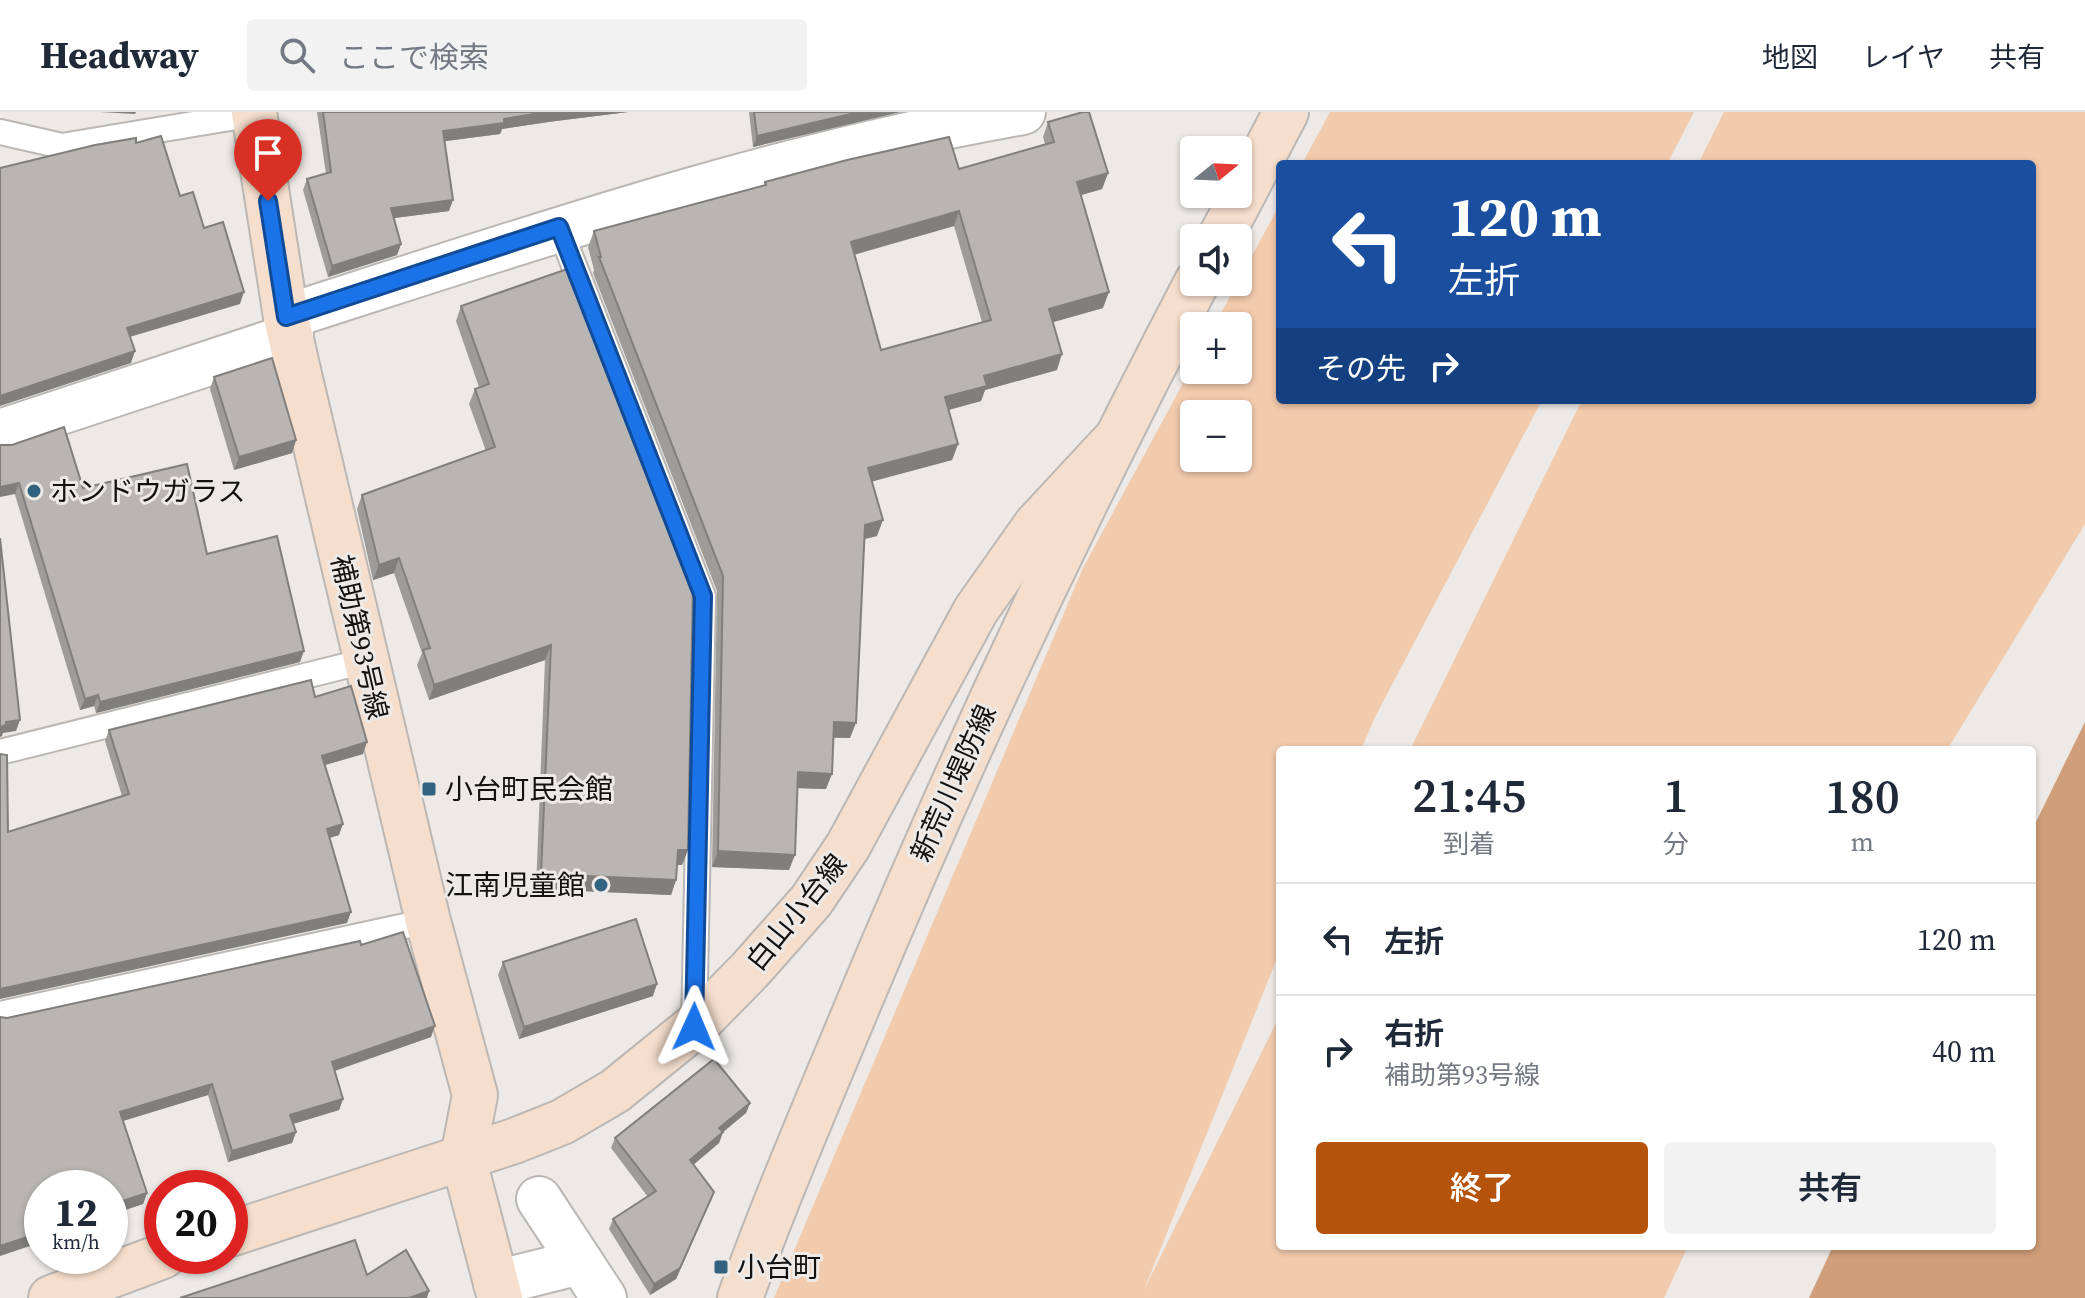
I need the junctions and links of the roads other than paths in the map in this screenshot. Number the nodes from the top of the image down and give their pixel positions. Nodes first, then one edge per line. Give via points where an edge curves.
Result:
1 (1023, 112) edge
2 (1286, 112) edge
3 (254, 113) edge
4 (956, 118) edge
5 (0, 132) edge
6 (1227, 224) edge
7 (559, 227) junction
8 (1190, 296) edge
9 (289, 327) junction
10 (0, 432) edge
11 (1114, 441) junction
12 (365, 661) junction
13 (0, 752) edge
14 (428, 921) junction
15 (0, 1014) edge
16 (694, 1027) junction
17 (463, 1157) junction
18 (539, 1199) dead end
19 (248, 1228) edge
20 (580, 1262) junction
21 (144, 1263) edge
22 (498, 1291) edge
23 (51, 1298) edge
24 (604, 1298) edge
25 (740, 1298) edge

1 - 4 street
2 - 6 main road
3 - 5 lane via 62,146
3 - 9 main road, 補助第93号線
4 - 7 street
7 - 9 street
7 - 16 lane via 703,596
8 - 11 main road, 新荒川堤防線
9 - 10 street
9 - 12 main road, 補助第93号線
11 - 16 main road, 白山小台線 via 1036,525 976,610 848,846 811,901
11 - 25 main road, 新荒川堤防線 via 990,698 909,882
12 - 13 lane
12 - 14 main road, 補助第93号線
14 - 15 lane
14 - 17 main road, 補助第93号線 via 475,1095
16 - 17 main road, 白山小台線 via 615,1091 562,1122
17 - 19 main road, 白山小台線
17 - 22 main road
18 - 20 street
20 - 22 street
20 - 24 street
21 - 23 main road

